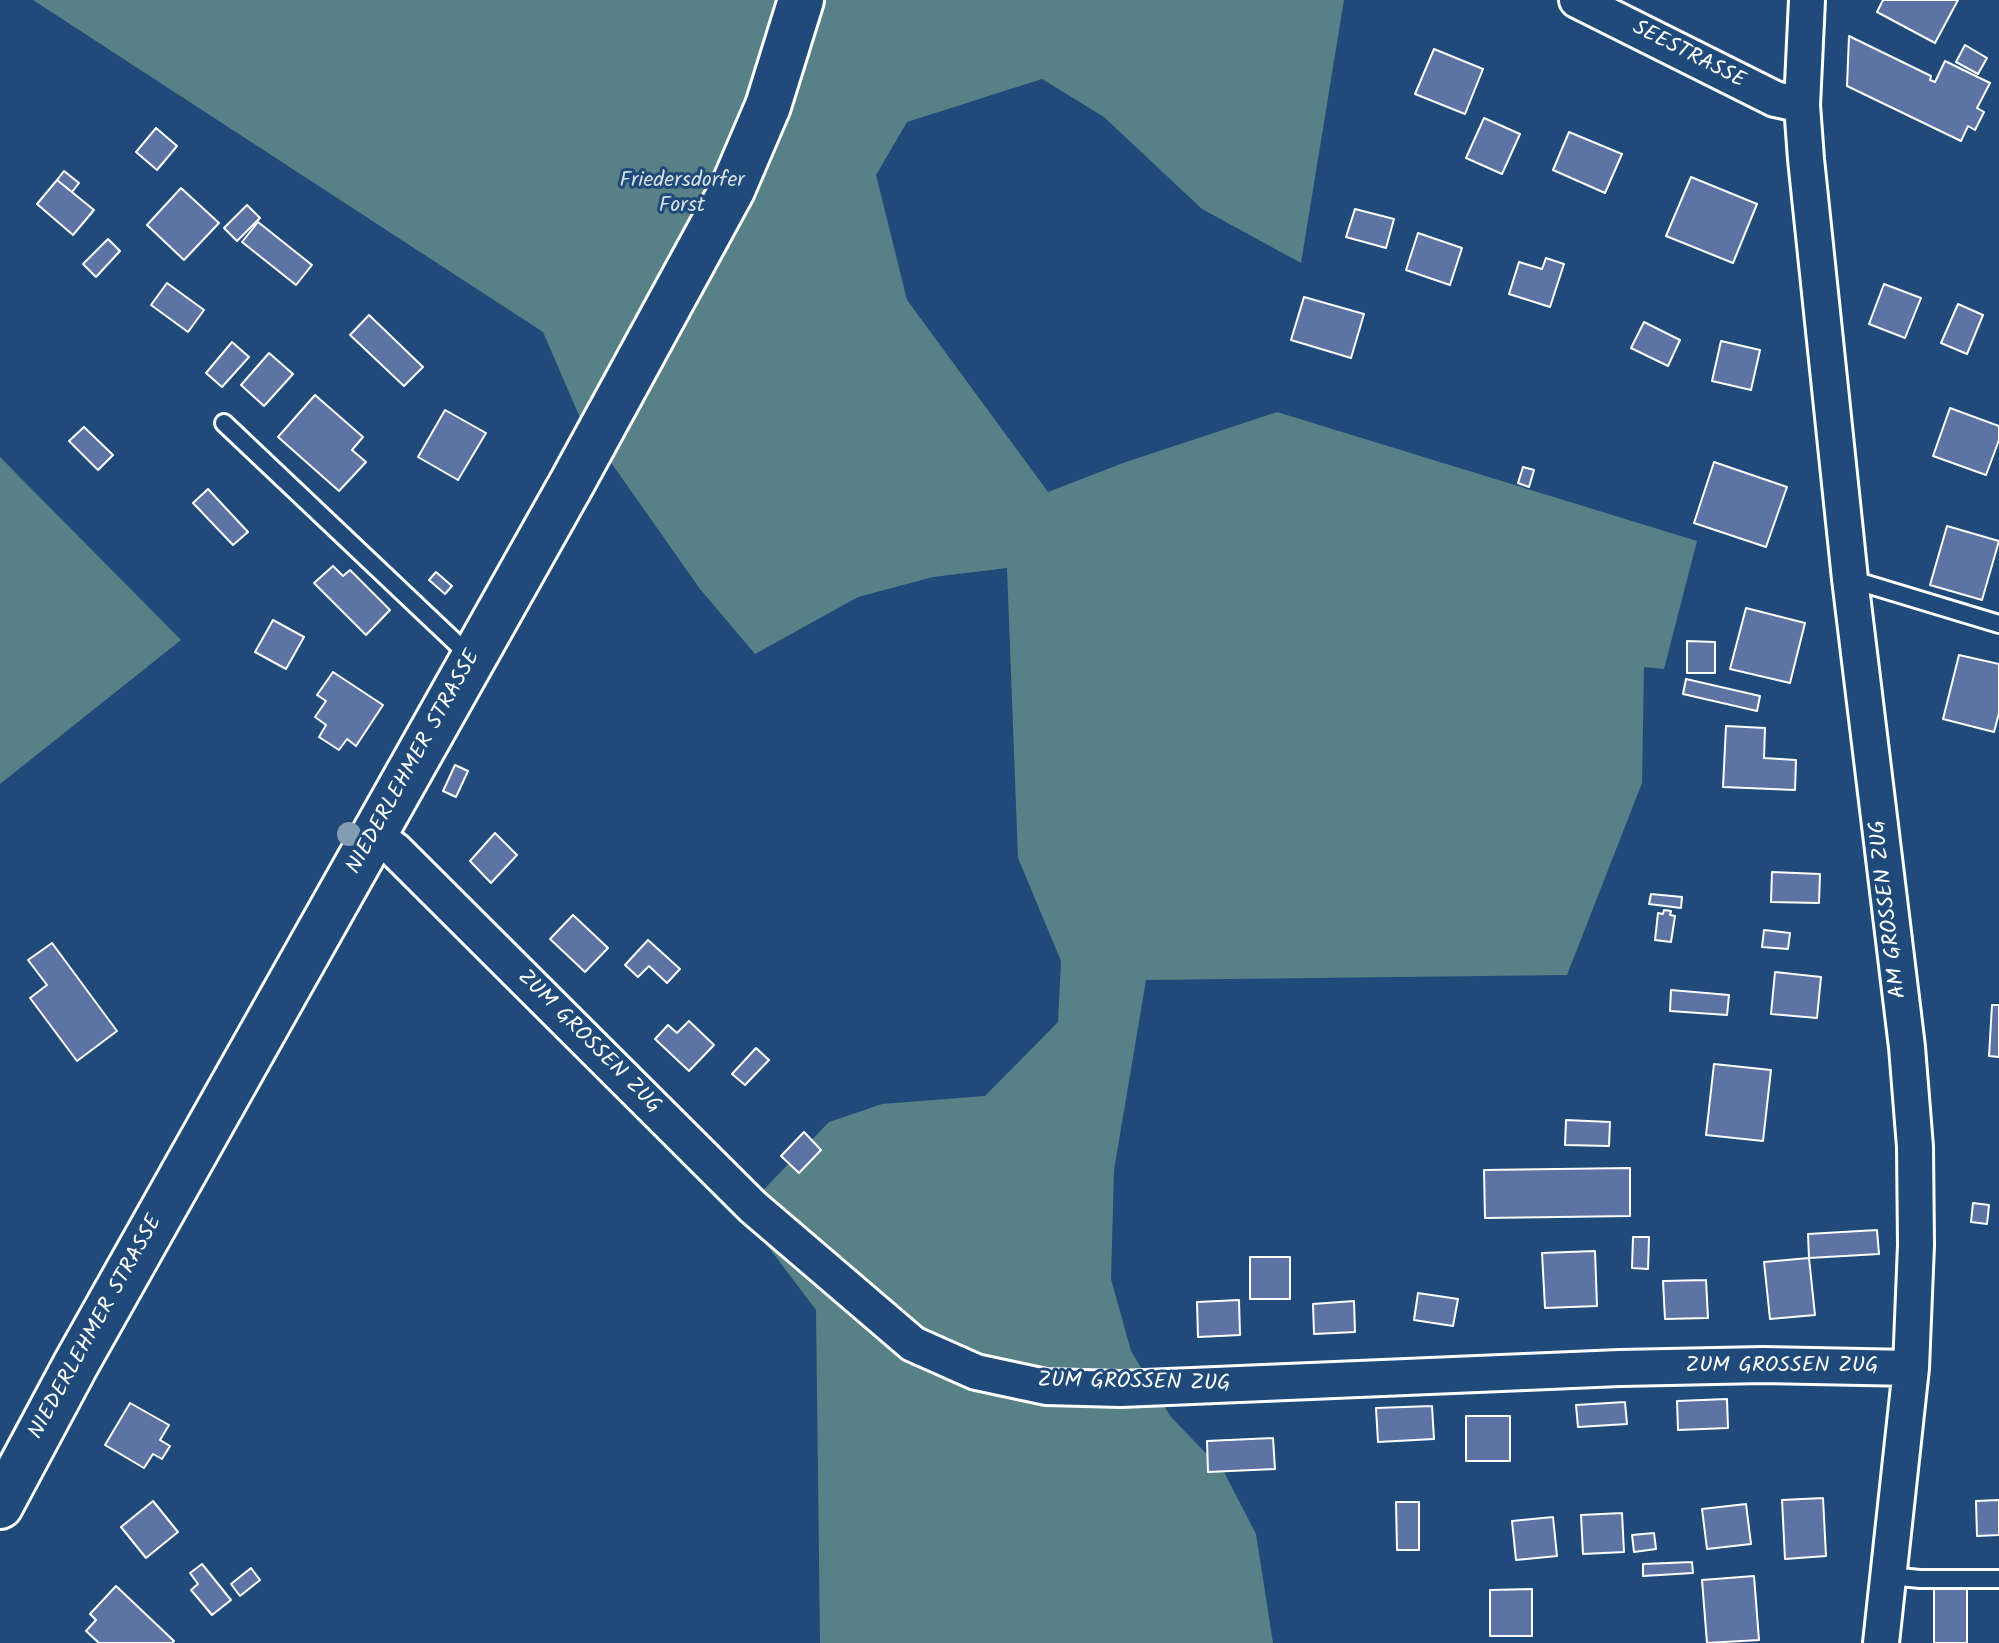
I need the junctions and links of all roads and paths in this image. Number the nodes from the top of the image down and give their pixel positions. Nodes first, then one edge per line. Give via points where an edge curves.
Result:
1 (1577, 0) edge
2 (1807, 0) edge
3 (800, 4) edge
4 (1802, 105) junction
5 (224, 423) dead end
6 (1850, 579) junction
7 (1999, 624) edge
8 (473, 659) junction
9 (375, 835) junction
10 (1911, 1368) junction
11 (0, 1504) edge
12 (1889, 1576) junction
13 (1999, 1579) edge
14 (1881, 1643) edge

1 - 4 street, SEESTRASSE via 1775,99
2 - 4 street
3 - 8 main road, NIEDERLEHMER STRASSE via 768,106 732,190
4 - 6 street, AM GROSSEN ZUG
5 - 8 lane
6 - 7 lane
6 - 10 street, AM GROSSEN ZUG via 1914,1133
8 - 9 main road, NIEDERLEHMER STRASSE
9 - 10 street, ZUM GROSSEN ZUG via 753,1207 913,1344 976,1372 1046,1387 1121,1389 1620,1368
9 - 11 main road, NIEDERLEHMER STRASSE
10 - 12 street, AM GROSSEN ZUG
12 - 13 lane
12 - 14 street, AM GROSSEN ZUG

